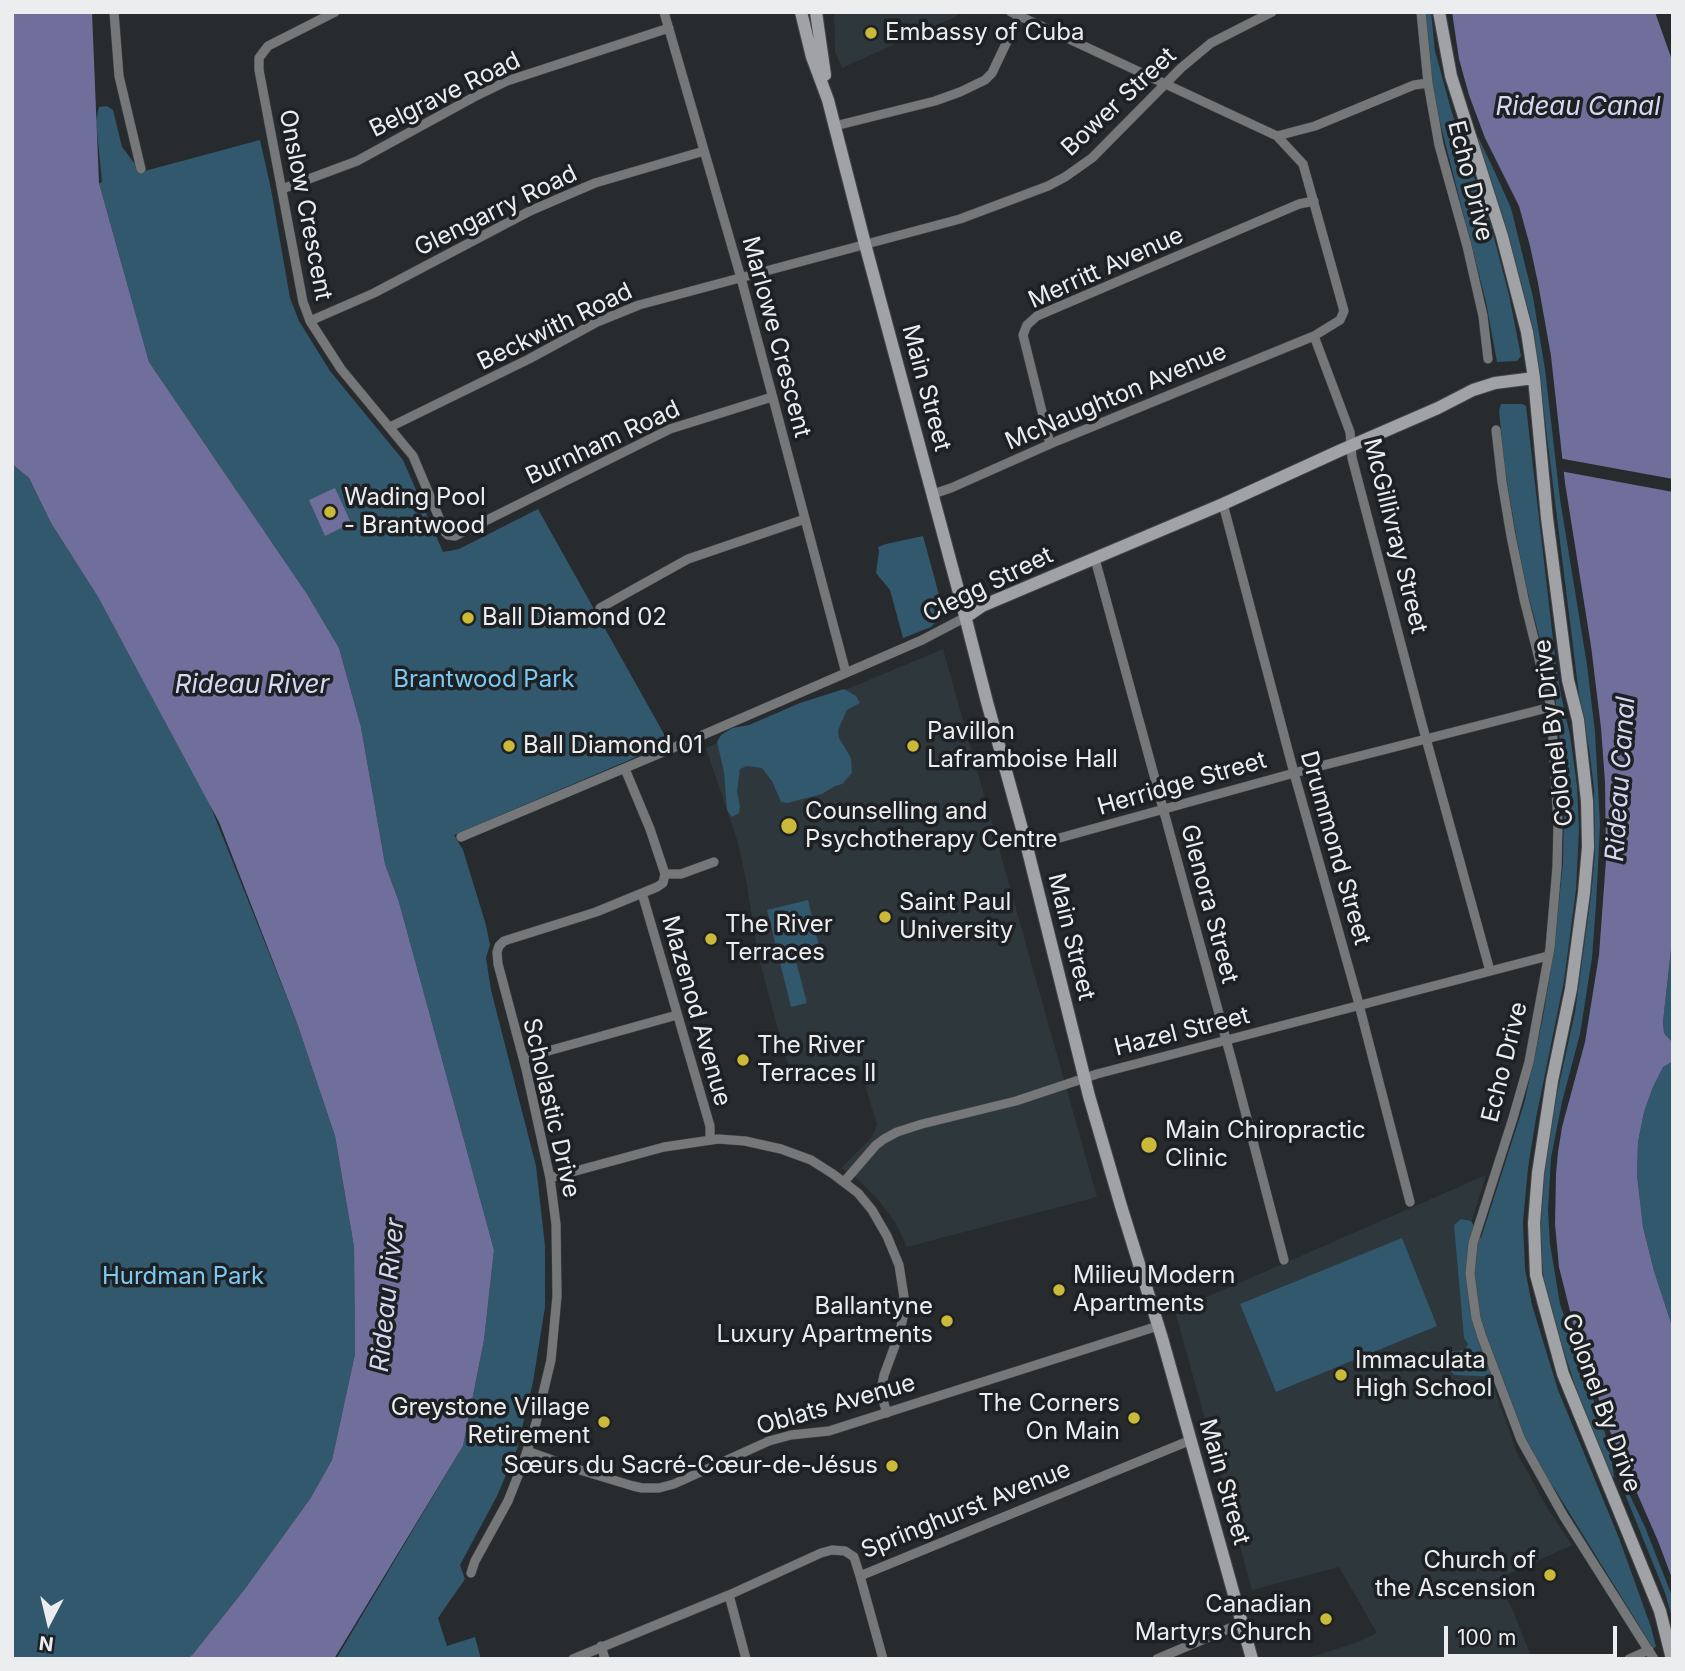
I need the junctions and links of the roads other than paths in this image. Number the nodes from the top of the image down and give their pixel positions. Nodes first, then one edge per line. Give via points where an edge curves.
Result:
1 (114, 12) edge
2 (335, 12) edge
3 (664, 12) edge
4 (801, 12) edge
5 (816, 12) edge
6 (1272, 12) edge
7 (1421, 12) edge
8 (1439, 12) edge
9 (1017, 14) edge
10 (669, 28) junction
11 (1428, 83) junction
12 (1166, 84) junction
13 (828, 100) junction
14 (835, 126) junction
15 (1277, 136) junction
16 (704, 151) junction
17 (141, 169) dead end
18 (282, 189) junction
19 (1314, 201) junction
20 (865, 244) junction
21 (741, 278) junction
22 (310, 321) junction
23 (1314, 336) junction
24 (1488, 359) dead end
25 (1534, 378) junction
26 (772, 397) junction
27 (390, 427) junction
28 (1496, 430) dead end
29 (1050, 444) junction
30 (1351, 446) junction
31 (933, 494) junction
32 (1223, 504) junction
33 (805, 519) junction
34 (456, 536) joint
35 (1094, 559) junction
36 (600, 608) dead end
37 (966, 617) junction
38 (846, 673) junction
39 (1552, 707) junction
40 (1426, 739) junction
41 (625, 769) junction
42 (1294, 773) junction
43 (1163, 809) junction
44 (461, 837) dead end
45 (1027, 847) junction
46 (714, 862) dead end
47 (665, 874) junction
48 (642, 893) junction
49 (1548, 956) junction
50 (1490, 971) junction
51 (1359, 1006) junction
52 (677, 1015) junction
53 (1227, 1041) junction
54 (523, 1058) junction
55 (1085, 1078) junction
56 (710, 1139) junction
57 (550, 1178) junction
58 (844, 1182) junction
59 (1410, 1202) dead end
60 (1284, 1260) dead end
61 (1158, 1326) junction
62 (887, 1413) junction
63 (1191, 1440) junction
64 (527, 1451) junction
65 (1641, 1566) junction
66 (471, 1573) dead end
67 (860, 1576) junction
68 (729, 1595) junction
69 (1242, 1623) junction
70 (601, 1646) junction
71 (1652, 1654) edge
72 (573, 1659) edge
73 (605, 1659) edge
74 (746, 1659) edge
75 (883, 1659) edge
76 (1157, 1659) edge
77 (1252, 1659) edge
78 (1629, 1659) edge
79 (1665, 1659) edge
80 (1672, 1659) edge

1 - 17 street via 119,76
2 - 18 street, Onslow Crescent via 268,46 259,58
3 - 10 street, Marlowe Crescent
4 - 13 main road, Main Street
5 - 13 main road, Main Street
6 - 12 street, Bower Street via 1211,43
7 - 11 street, Echo Drive
8 - 25 main road, Colonel By Drive via 1451,76 1527,332
9 - 12 street
9 - 14 street via 985,80 935,101
10 - 16 street, Marlowe Crescent
10 - 18 street, Belgrave Road via 507,81 357,161
11 - 15 street
11 - 24 street, Echo Drive via 1439,145 1483,316
12 - 15 street
12 - 20 street, Bower Street via 1092,158 1065,177 960,219
13 - 14 main road, Main Street
14 - 20 main road, Main Street
15 - 19 street via 1303,164
16 - 21 street, Marlowe Crescent
16 - 22 street, Glengarry Road via 560,198
18 - 22 street, Onslow Crescent
19 - 23 street via 1344,312 1340,320
19 - 29 street, Merritt Avenue via 1037,316 1027,325 1023,335
20 - 21 street, Beckwith Road
20 - 31 main road, Main Street
21 - 26 street, Marlowe Crescent
21 - 27 street, Beckwith Road via 597,322
22 - 27 street, Onslow Crescent via 341,369
23 - 29 street, McNaughton Avenue
23 - 30 street, McGillivray Street via 1350,432
25 - 30 main road, Clegg Street via 1485,386
25 - 65 main road, Colonel By Drive via 1547,518 1568,680 1578,720 1588,847 1572,989 1538,1173 1536,1275 1563,1374
26 - 33 street, Marlowe Crescent
26 - 34 street, Burnham Road via 670,429
27 - 34 street, Onslow Crescent via 413,456 445,532
28 - 39 street, Echo Drive via 1511,536
29 - 31 street, McNaughton Avenue
30 - 32 main road, Clegg Street
30 - 40 street, McGillivray Street
31 - 37 main road, Main Street
32 - 35 main road, Clegg Street
32 - 42 street, Drummond Street
33 - 36 street via 688,559
33 - 38 street, Marlowe Crescent
35 - 37 main road, Clegg Street
35 - 43 street, Glenora Street
37 - 38 street, Clegg Street
37 - 45 main road, Main Street
38 - 41 street, Clegg Street
39 - 40 street, Herridge Street
39 - 49 street, Echo Drive via 1558,824
40 - 42 street, Herridge Street
40 - 50 street, McGillivray Street
41 - 44 street, Clegg Street
41 - 47 street
42 - 43 street, Herridge Street
42 - 51 street, Drummond Street
43 - 45 street, Herridge Street
43 - 53 street, Glenora Street
45 - 55 main road, Main Street
46 - 47 street via 681,874
47 - 48 street via 663,883
48 - 52 street, Mazenod Avenue
48 - 54 street, Scholastic Drive via 499,946 498,964
49 - 50 street, Hazel Street
49 - 71 street, Echo Drive via 1529,1062 1473,1243 1470,1274 1476,1318 1521,1440
50 - 51 street, Hazel Street
51 - 53 street, Hazel Street
51 - 59 street, Drummond Street
52 - 54 street
52 - 56 street, Mazenod Avenue
53 - 55 street, Hazel Street
53 - 60 street, Glenora Street
54 - 57 street, Scholastic Drive
55 - 58 street, Hazel Street via 897,1132 876,1145
55 - 61 main road, Main Street
56 - 57 street
56 - 58 street via 745,1140 781,1149 811,1160
57 - 64 street, Scholastic Drive via 556,1224 556,1318 547,1380
58 - 62 street via 877,1219 902,1281 903,1322 882,1385
61 - 62 street, Oblats Avenue
61 - 63 main road, Main Street
62 - 64 street, Oblats Avenue via 829,1431 769,1441 659,1488 633,1486
63 - 67 street, Springhurst Avenue
63 - 69 main road, Main Street
64 - 66 street, Scholastic Drive via 508,1502
65 - 79 main road, Colonel By Drive
65 - 80 main road, Colonel By Drive via 1660,1611
67 - 68 street, Springhurst Avenue via 854,1557 832,1550
67 - 75 street
68 - 70 street, Springhurst Avenue
68 - 74 street
69 - 76 street
69 - 77 main road, Main Street
70 - 72 street, Springhurst Avenue
70 - 73 street
71 - 78 street

